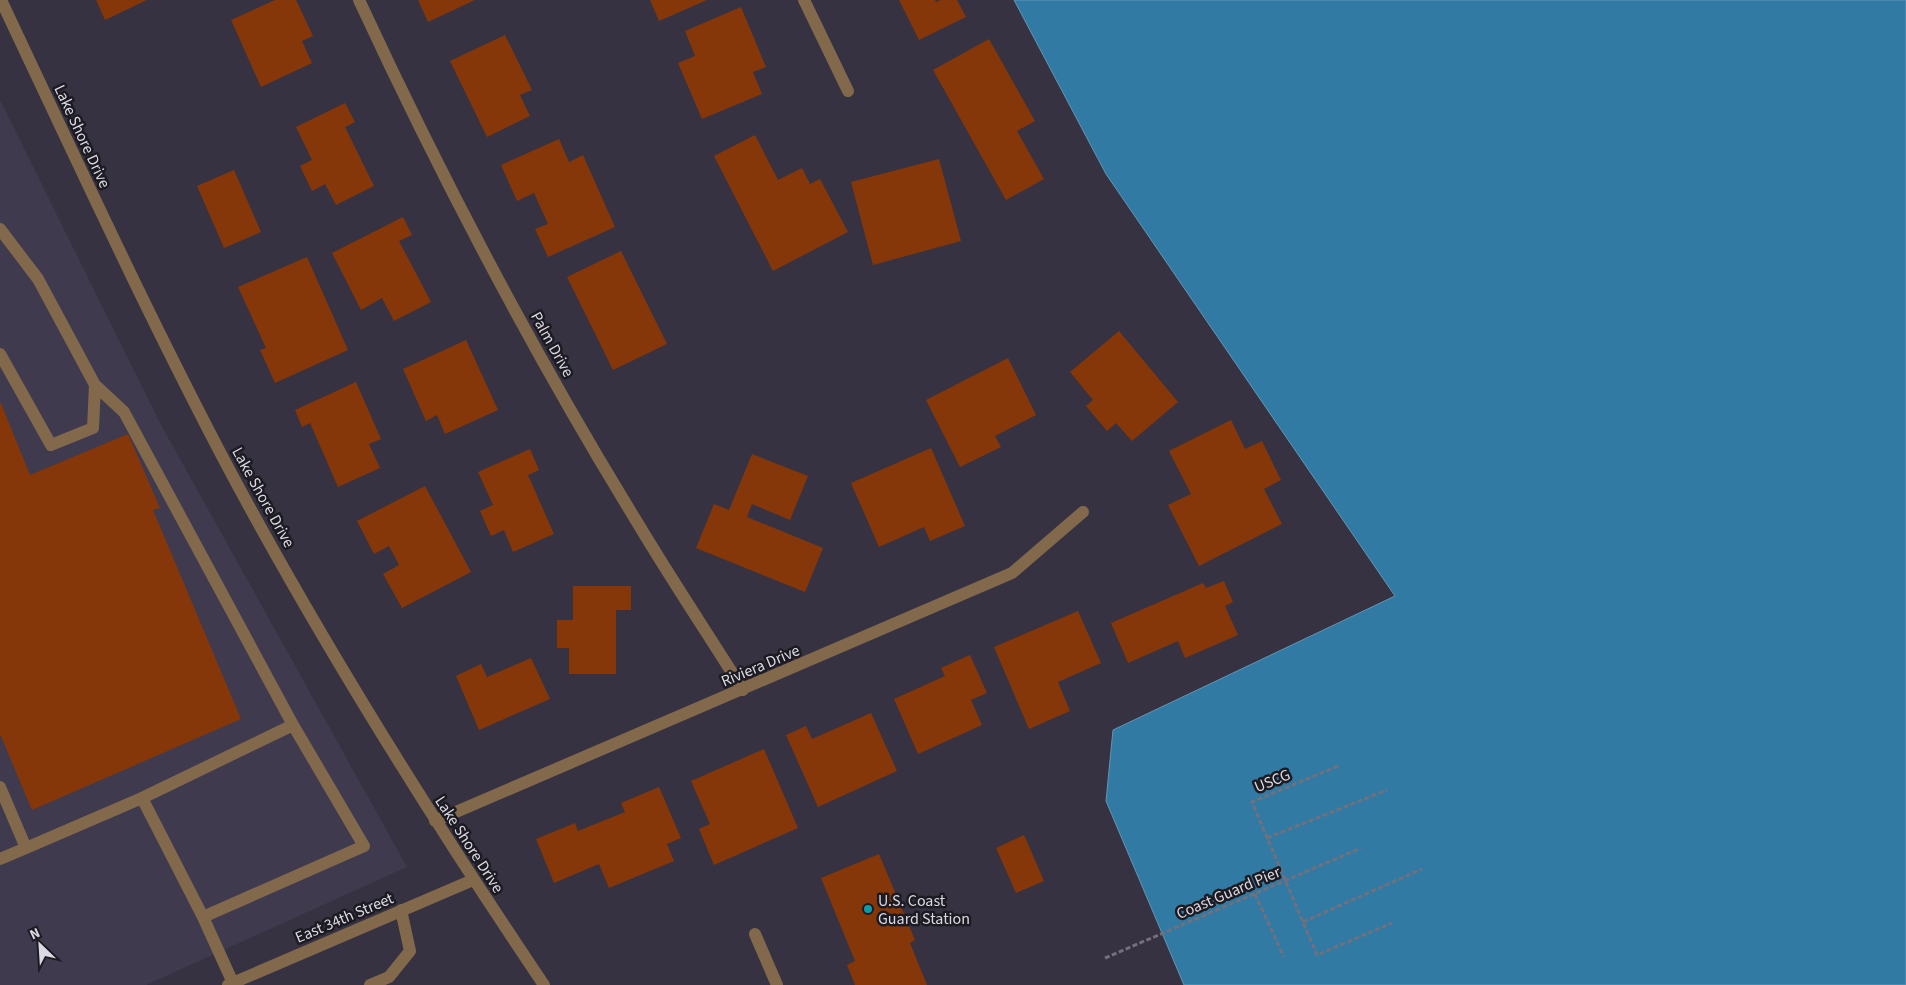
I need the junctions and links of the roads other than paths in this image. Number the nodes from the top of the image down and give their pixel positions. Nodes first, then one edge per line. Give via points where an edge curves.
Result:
1 (1, 0) edge
2 (359, 0) edge
3 (804, 0) edge
4 (848, 90) dead end
5 (0, 229) edge
6 (0, 354) edge
7 (95, 385) junction
8 (1083, 512) dead end
9 (743, 690) junction
10 (293, 725) junction
11 (0, 787) edge
12 (142, 798) junction
13 (435, 821) junction
14 (26, 848) junction
15 (0, 859) edge
16 (473, 880) junction
17 (401, 910) junction
18 (203, 917) junction
19 (755, 934) dead end
20 (231, 984) edge
21 (370, 985) edge
22 (544, 985) edge
23 (777, 985) edge

1 - 13 street, Lake Shore Drive via 140,296 232,474 329,647
2 - 9 street, Palm Drive via 438,166 540,357 637,523
3 - 4 street
5 - 7 street via 38,279
6 - 7 street via 51,445 93,428
7 - 10 street via 124,412
8 - 9 street, Riviera Drive via 1012,572
9 - 13 street, Riviera Drive
10 - 12 street
10 - 18 street via 364,846
11 - 14 street
12 - 14 street
12 - 18 street
13 - 16 street, Lake Shore Drive
14 - 15 street
16 - 17 street, East 34th Street
16 - 22 street, Lake Shore Drive
17 - 20 street, East 34th Street
17 - 21 street via 410,951 389,977
18 - 20 street
19 - 23 street

